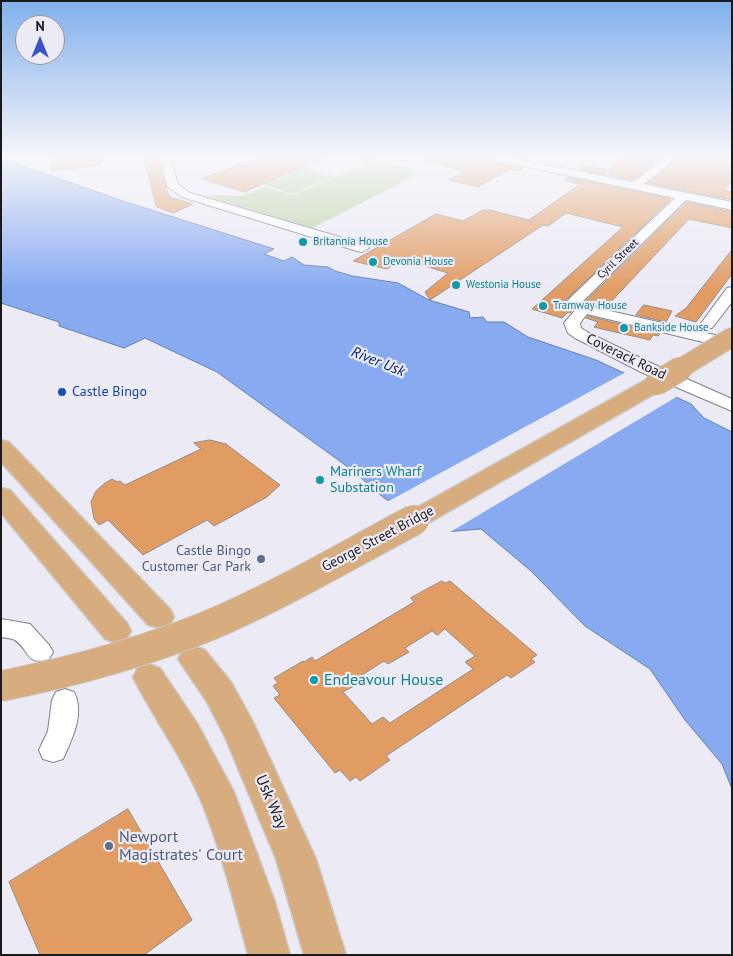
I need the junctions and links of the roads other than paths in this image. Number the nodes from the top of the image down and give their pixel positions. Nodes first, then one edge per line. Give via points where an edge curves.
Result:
1 (205, 201) edge
2 (679, 201) edge
3 (712, 201) edge
4 (731, 203) edge
5 (348, 244) junction
6 (362, 248) dead end
7 (331, 253) dead end
8 (732, 291) edge
9 (575, 301) dead end
10 (717, 312) junction
11 (732, 317) edge
12 (707, 325) dead end
13 (732, 337) edge
14 (732, 344) edge
15 (732, 406) edge
16 (1, 447) edge
17 (1, 496) edge
18 (158, 616) dead end
19 (1, 628) edge
20 (116, 631) dead end
21 (40, 652) dead end
22 (194, 659) dead end
23 (149, 677) dead end
24 (1, 686) edge
25 (65, 700) dead end
26 (53, 750) dead end
27 (269, 955) edge
28 (325, 955) edge

1 - 5 street
2 - 9 street, Cyril Street
3 - 4 street
5 - 6 street
5 - 7 street
8 - 10 street
10 - 11 street
10 - 12 street
13 - 24 main road, George Street Bridge, bridge via 515,464 237,613 129,653 66,672
14 - 15 street, Coverack Road via 584,309 572,323 574,330 581,335
16 - 18 main road
17 - 20 main road
19 - 21 street via 21,631
22 - 28 main road, Usk Way via 219,692 241,732 296,859
23 - 27 main road via 186,734 221,804 255,902
25 - 26 street via 62,732

